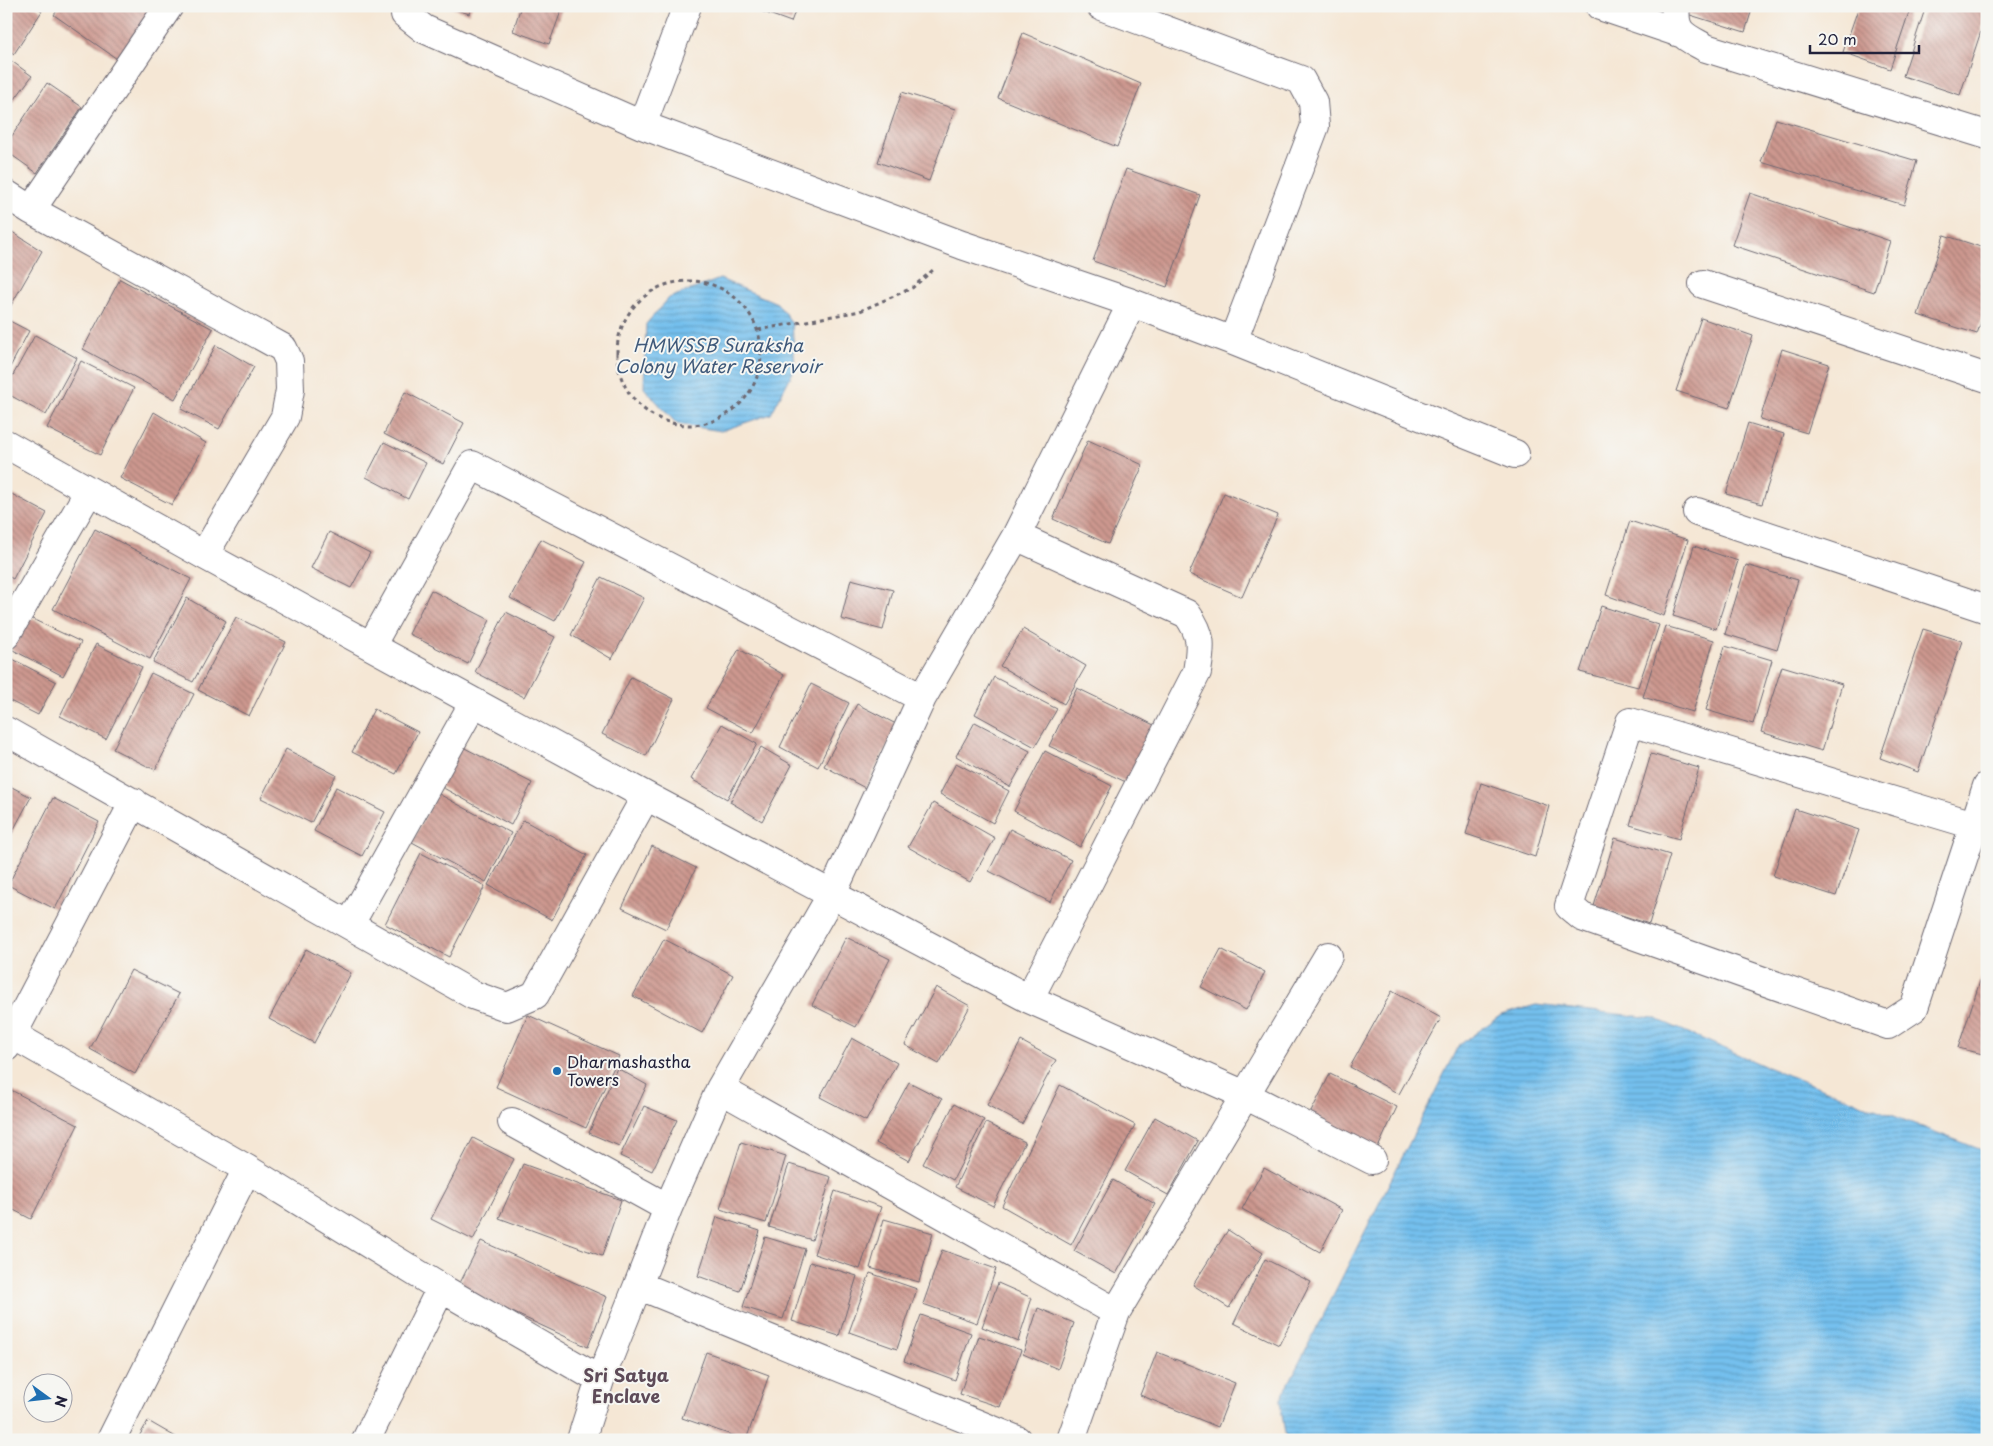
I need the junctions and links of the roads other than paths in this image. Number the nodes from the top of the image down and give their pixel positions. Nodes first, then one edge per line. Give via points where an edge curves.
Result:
1 (169, 6) edge
2 (405, 6) edge
3 (687, 6) edge
4 (1101, 6) edge
5 (1600, 6) edge
6 (1676, 6) edge
7 (1680, 33) junction
8 (642, 125) junction
9 (1987, 134) edge
10 (6, 194) edge
11 (31, 210) junction
12 (1703, 284) dead end
13 (1132, 303) junction
14 (1233, 341) junction
15 (1987, 378) edge
16 (6, 444) edge
17 (1515, 454) dead end
18 (89, 491) junction
19 (1697, 512) dead end
20 (1016, 536) junction
21 (204, 555) junction
22 (1987, 609) edge
23 (6, 635) edge
24 (371, 646) junction
25 (922, 698) junction
26 (474, 702) junction
27 (6, 731) edge
28 (1987, 786) edge
29 (646, 796) junction
30 (134, 802) junction
31 (1980, 827) edge
32 (832, 894) junction
33 (350, 924) junction
34 (1328, 956) dead end
35 (1029, 999) junction
36 (8, 1038) edge
37 (720, 1089) junction
38 (1245, 1095) junction
39 (512, 1122) dead end
40 (1372, 1160) dead end
41 (247, 1168) junction
42 (668, 1208) junction
43 (638, 1284) junction
44 (441, 1288) junction
45 (1116, 1312) junction
46 (600, 1380) junction
47 (112, 1440) edge
48 (366, 1440) edge
49 (581, 1440) edge
50 (1017, 1440) edge
51 (1071, 1440) edge

1 - 11 street
2 - 8 street via 405,14 424,29
3 - 8 street
4 - 14 street via 1301,80 1313,102 1315,126
5 - 7 street
6 - 7 street via 1674,19
7 - 9 street via 1706,48
8 - 13 street via 962,246
10 - 11 street
11 - 21 street via 283,348 289,361 290,390 285,417
12 - 15 street
13 - 14 street
13 - 20 street
14 - 17 street
16 - 18 street
18 - 21 street
18 - 23 street
19 - 22 street
20 - 25 street
20 - 35 street via 1187,614 1198,630 1200,651 1197,672
21 - 24 street
24 - 25 street via 472,464
24 - 26 street
25 - 32 street
26 - 29 street
26 - 33 street
27 - 30 street
28 - 31 street
29 - 32 street
29 - 33 street via 535,995 507,1007 473,995
30 - 33 street
30 - 36 street
31 - 31 street via 1914,1008 1888,1025 1582,917 1569,906 1630,722
32 - 35 street
32 - 37 street
34 - 38 street
35 - 38 street
36 - 41 street
37 - 42 street
37 - 45 street
38 - 40 street
38 - 45 street
39 - 42 street
41 - 44 street
41 - 47 street
42 - 43 street
43 - 46 street
43 - 50 street
44 - 46 street
44 - 48 street
45 - 51 street
46 - 49 street

